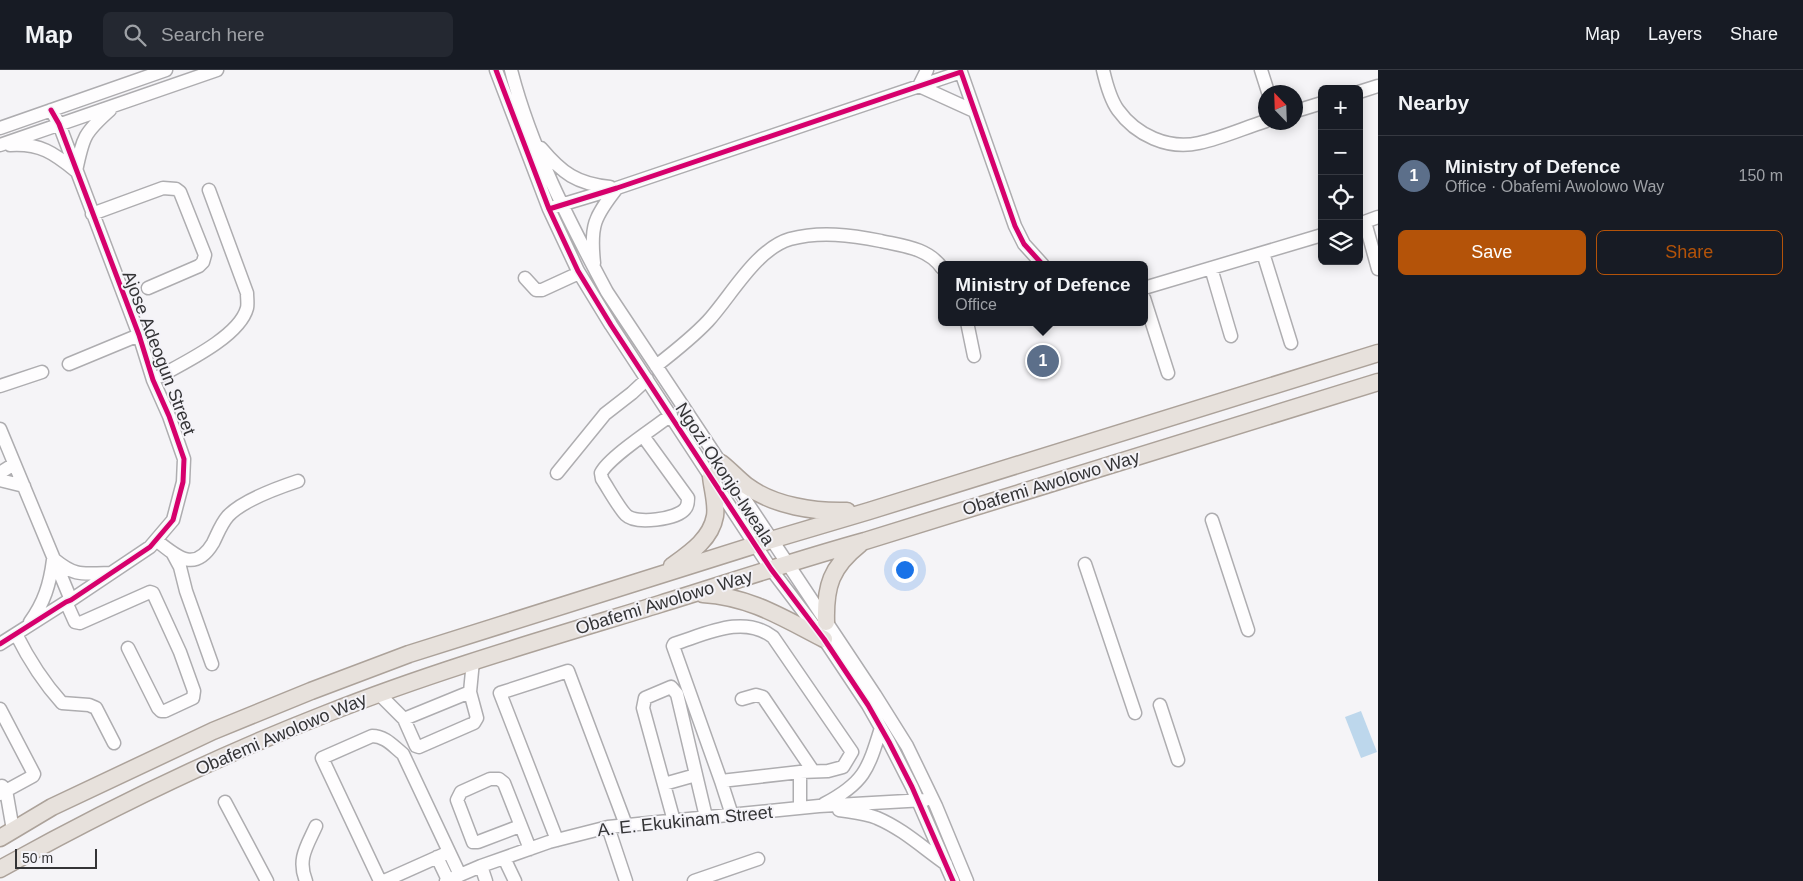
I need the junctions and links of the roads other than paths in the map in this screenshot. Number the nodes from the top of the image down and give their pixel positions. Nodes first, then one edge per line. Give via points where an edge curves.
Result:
1 (166, 70) edge
2 (217, 70) edge
3 (496, 70) edge
4 (511, 70) edge
5 (927, 70) edge
6 (1103, 70) edge
7 (1261, 70) edge
8 (960, 71) edge
9 (1266, 85) edge
10 (919, 86) junction
11 (1378, 86) edge
12 (1363, 91) edge
13 (1318, 104) edge
14 (116, 105) junction
15 (1303, 109) edge
16 (51, 110) junction
17 (974, 111) junction
18 (59, 124) junction
19 (1258, 124) edge
20 (0, 128) edge
21 (533, 137) junction
22 (0, 145) edge
23 (76, 171) junction
24 (617, 188) junction
25 (209, 190) dead end
26 (562, 204) junction
27 (549, 209) junction
28 (92, 214) junction
29 (1371, 221) edge
30 (1318, 236) edge
31 (1263, 252) junction
32 (1039, 261) edge
33 (938, 264) edge
34 (1211, 268) junction
35 (1378, 268) edge
36 (595, 270) junction
37 (580, 273) junction
38 (525, 278) dead end
39 (1148, 287) edge
40 (148, 288) dead end
41 (1148, 310) edge
42 (968, 326) edge
43 (138, 335) junction
44 (1230, 336) dead end
45 (1291, 344) dead end
46 (1378, 353) edge
47 (974, 356) dead end
48 (69, 364) dead end
49 (656, 366) junction
50 (42, 372) dead end
51 (1168, 373) dead end
52 (647, 379) junction
53 (153, 380) junction
54 (1378, 382) edge
55 (0, 386) edge
56 (671, 415) junction
57 (0, 431) edge
58 (643, 436) junction
59 (722, 463) junction
60 (14, 464) junction
61 (0, 473) edge
62 (556, 473) dead end
63 (711, 476) junction
64 (0, 480) edge
65 (298, 481) dead end
66 (24, 486) junction
67 (869, 511) junction
68 (1212, 520) dead end
69 (156, 540) junction
70 (865, 541) junction
71 (763, 542) junction
72 (173, 554) junction
73 (53, 558) junction
74 (787, 563) junction
75 (1085, 564) dead end
76 (771, 568) junction
77 (111, 573) junction
78 (661, 574) junction
79 (693, 593) junction
80 (68, 601) junction
81 (826, 622) junction
82 (1248, 630) dead end
83 (20, 632) junction
84 (824, 639) junction
85 (0, 644) edge
86 (128, 648) dead end
87 (473, 661) junction
88 (212, 664) dead end
89 (470, 692) junction
90 (379, 694) junction
91 (742, 699) dead end
92 (1160, 706) dead end
93 (0, 709) edge
94 (1135, 713) dead end
95 (404, 719) junction
96 (881, 728) junction
97 (114, 743) dead end
98 (1178, 760) dead end
99 (806, 771) junction
100 (696, 775) junction
101 (721, 781) junction
102 (664, 784) junction
103 (2, 789) edge
104 (933, 799) junction
105 (918, 800) junction
106 (225, 802) dead end
107 (819, 806) junction
108 (800, 808) junction
109 (732, 815) junction
110 (706, 817) junction
111 (674, 820) junction
112 (626, 825) junction
113 (316, 826) dead end
114 (520, 826) junction
115 (608, 827) junction
116 (6, 834) edge
117 (557, 840) junction
118 (530, 848) junction
119 (449, 852) junction
120 (437, 857) junction
121 (504, 858) junction
122 (758, 859) dead end
123 (946, 864) junction
124 (481, 866) junction
125 (0, 869) edge
126 (460, 875) junction
127 (267, 881) edge
128 (306, 881) edge
129 (380, 881) edge
130 (384, 881) edge
131 (447, 881) edge
132 (486, 881) edge
133 (515, 881) edge
134 (626, 881) edge
135 (694, 881) edge
136 (953, 881) edge
137 (967, 881) edge

1 - 16 street
2 - 14 street
3 - 27 street, Ngozi Okonjo-Iweala
4 - 21 street, Ngozi Okonjo-Iweala
5 - 10 street
6 - 19 street via 1117,109 1135,128 1156,139 1171,144 1198,143
7 - 9 street
8 - 10 street
8 - 17 street
10 - 17 street
10 - 24 street
11 - 12 street
13 - 15 street
14 - 18 street
14 - 23 street via 88,130 81,145
16 - 18 street, Ajose Adeogun Street
16 - 20 street
17 - 32 street via 1015,226 1024,244
18 - 22 street
18 - 23 street, Ajose Adeogun Street
21 - 24 street via 552,160 576,180
21 - 26 street, Ngozi Okonjo-Iweala
22 - 23 street via 26,144 43,148
23 - 28 street, Ajose Adeogun Street
24 - 26 street
24 - 36 street via 593,227
25 - 53 street via 247,293 247,307 242,318 222,339
26 - 27 street
26 - 36 street, Ngozi Okonjo-Iweala
27 - 37 street, Ngozi Okonjo-Iweala
28 - 40 street via 163,188 180,192 205,255 203,262
28 - 43 street, Ajose Adeogun Street
29 - 35 street
30 - 31 street
31 - 34 street
31 - 45 street
33 - 49 street via 913,248 864,238 827,234 790,239 769,250 756,262 708,321
34 - 39 street
34 - 44 street
36 - 49 street, Ngozi Okonjo-Iweala
37 - 38 street via 542,290 536,290
37 - 52 street, Ngozi Okonjo-Iweala
41 - 51 street
42 - 47 street
43 - 48 street
43 - 53 street, Ajose Adeogun Street
46 - 67 main road, Obafemi Awolowo Way
49 - 59 street, Ngozi Okonjo-Iweala
50 - 55 street
52 - 56 street, Ngozi Okonjo-Iweala
52 - 62 street via 605,414
53 - 69 street, Ajose Adeogun Street via 169,416 188,479 173,520
54 - 70 main road, Obafemi Awolowo Way
56 - 58 street
56 - 63 street, Ngozi Okonjo-Iweala
57 - 60 street
58 - 58 street via 605,466 602,479 626,515 633,519 673,517 686,509 688,498
59 - 67 main road via 747,486 784,502 828,512
59 - 71 street, Ngozi Okonjo-Iweala
60 - 61 street
60 - 66 street
63 - 71 street, Ngozi Okonjo-Iweala
63 - 78 main road via 716,514 712,525 695,550
64 - 66 street
65 - 72 street via 242,504 229,515 199,559 191,561
66 - 73 street
67 - 71 main road, Obafemi Awolowo Way
68 - 82 street
69 - 72 street
69 - 77 street, Ajose Adeogun Street
70 - 74 main road, Obafemi Awolowo Way
70 - 81 main road via 847,554 829,581 825,601
71 - 74 street, Ngozi Okonjo-Iweala
71 - 76 street, Ngozi Okonjo-Iweala
71 - 78 main road, Obafemi Awolowo Way
72 - 88 street
73 - 77 street via 68,570 80,574
73 - 80 street
73 - 83 street via 50,581 40,609
74 - 76 main road, Obafemi Awolowo Way
74 - 81 street, Ngozi Okonjo-Iweala
75 - 94 street
76 - 79 main road, Obafemi Awolowo Way
76 - 84 street, Ngozi Okonjo-Iweala
77 - 80 street, Ajose Adeogun Street
78 - 116 main road, Obafemi Awolowo Way via 425,649 311,691 152,759 52,807
79 - 84 main road via 748,601
79 - 87 main road, Obafemi Awolowo Way
80 - 83 street, Ajose Adeogun Street
80 - 86 street via 75,622 80,623 153,592 180,652 194,690 193,698 161,711
81 - 104 street, Ngozi Okonjo-Iweala via 907,746
83 - 85 street, Ajose Adeogun Street
83 - 97 street via 35,669 50,690 62,703 96,708
84 - 96 street, Ngozi Okonjo-Iweala
87 - 89 street
87 - 90 main road, Obafemi Awolowo Way
89 - 95 street
89 - 95 street via 477,718 474,722 419,747
90 - 95 street
90 - 125 main road, Obafemi Awolowo Way via 148,791
91 - 99 street via 756,695 763,697
92 - 98 street
93 - 103 street via 34,774
96 - 105 street, Ngozi Okonjo-Iweala
96 - 107 street via 861,778 847,791
99 - 101 street
99 - 101 street via 828,771 843,766 852,752 773,637 753,626 738,626 673,646
99 - 108 street
100 - 102 street
100 - 102 street via 677,694 672,687 645,698 643,708
100 - 110 street
101 - 109 street
102 - 111 street
103 - 116 street
104 - 105 street, A. E. Ekukinam Street
104 - 137 street, Ngozi Okonjo-Iweala
105 - 107 street, A. E. Ekukinam Street
105 - 123 street, Ngozi Okonjo-Iweala
106 - 127 street
107 - 108 street, A. E. Ekukinam Street
107 - 123 street via 875,817 908,835
108 - 109 street, A. E. Ekukinam Street
109 - 110 street, A. E. Ekukinam Street
110 - 111 street, A. E. Ekukinam Street
111 - 112 street, A. E. Ekukinam Street
112 - 115 street, A. E. Ekukinam Street
112 - 117 street via 568,671 500,693
113 - 128 street via 302,857
114 - 114 street via 504,784 499,779 490,779 458,795 473,842
114 - 118 street
115 - 117 street, A. E. Ekukinam Street
115 - 134 street
117 - 118 street, A. E. Ekukinam Street
118 - 121 street, A. E. Ekukinam Street
119 - 120 street
119 - 126 street
119 - 129 street via 403,754 386,740 372,736 322,758
120 - 130 street
120 - 131 street
121 - 124 street, A. E. Ekukinam Street
121 - 133 street
122 - 135 street
123 - 136 street, Ngozi Okonjo-Iweala
124 - 126 street, A. E. Ekukinam Street
124 - 132 street
126 - 131 street, A. E. Ekukinam Street

